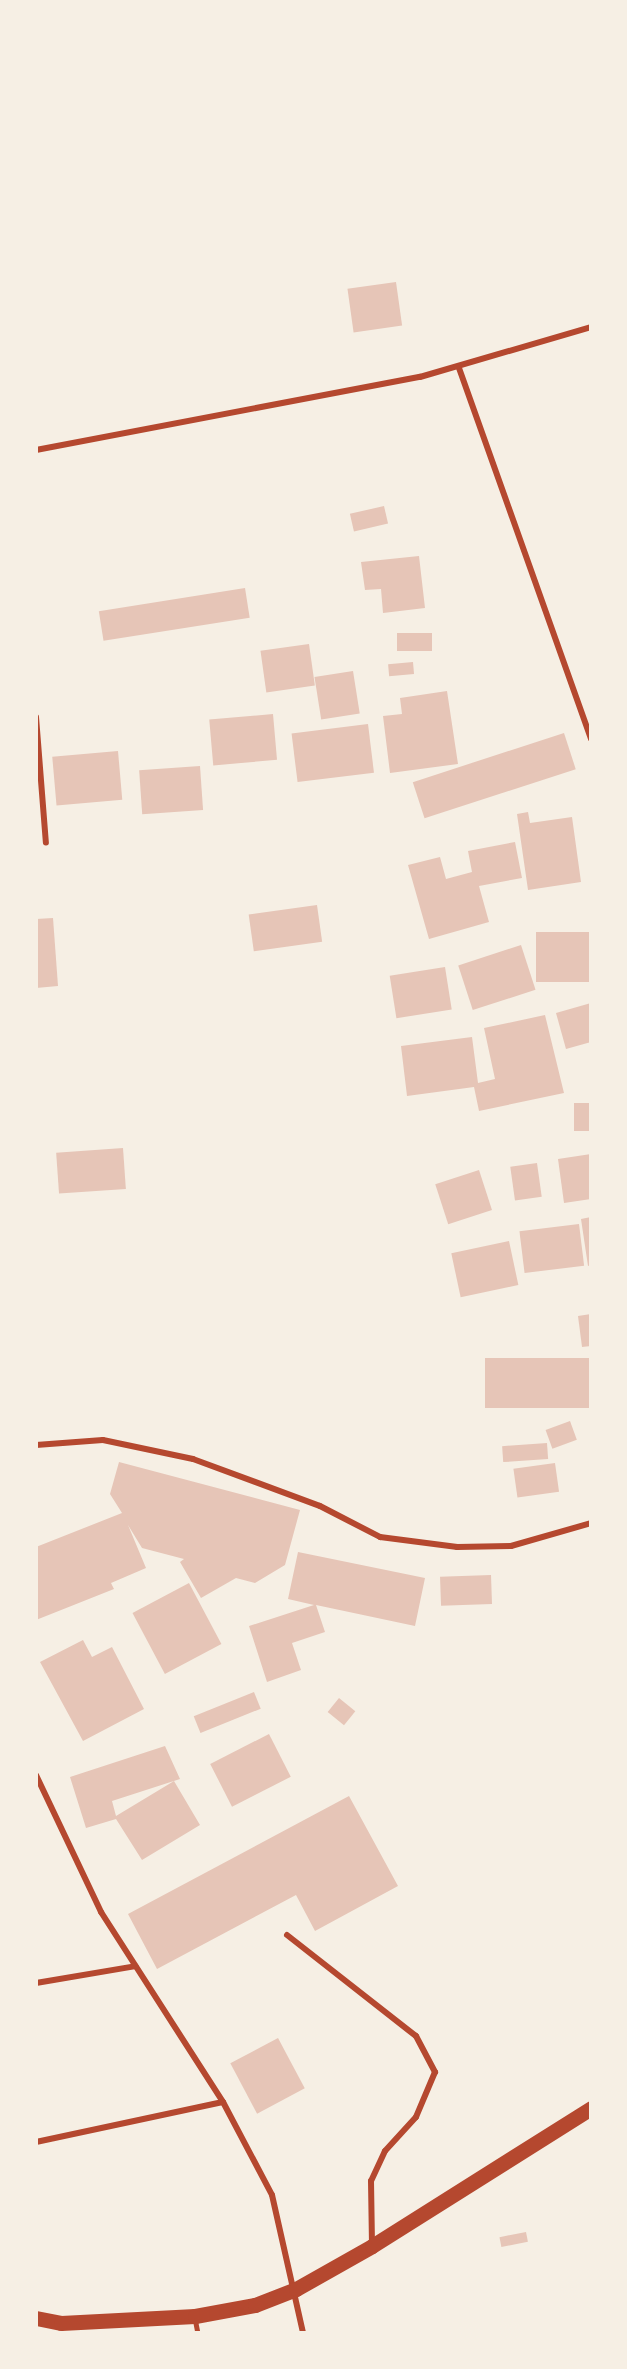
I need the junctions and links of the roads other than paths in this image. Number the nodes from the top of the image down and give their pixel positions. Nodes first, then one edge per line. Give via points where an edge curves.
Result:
1 (591, 327) edge
2 (459, 368) junction
3 (36, 450) edge
4 (36, 717) edge
5 (591, 739) edge
6 (46, 843) dead end
7 (36, 1445) edge
8 (591, 1523) edge
9 (36, 1775) edge
10 (287, 1935) dead end
11 (136, 1966) junction
12 (36, 1983) edge
13 (223, 2102) junction
14 (591, 2108) edge
15 (36, 2142) edge
16 (372, 2246) junction
17 (296, 2289) junction
18 (195, 2316) junction
19 (36, 2318) edge
20 (65, 2328) edge
21 (198, 2333) edge
22 (303, 2333) edge

1 - 2 street
2 - 3 street
2 - 5 street
4 - 6 street
7 - 8 street via 102,1440 193,1459 320,1506 380,1537 457,1547 511,1546
9 - 11 street via 101,1912
10 - 16 street via 416,2036 435,2072 416,2117 385,2151 371,2181
11 - 12 street
11 - 13 street
13 - 15 street
13 - 17 street via 272,2195
14 - 16 main road
16 - 17 main road
17 - 18 main road via 255,2305
17 - 22 street
18 - 20 main road
18 - 21 lane
19 - 20 main road

